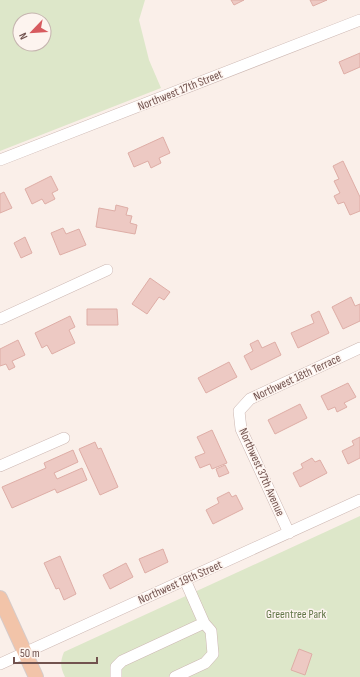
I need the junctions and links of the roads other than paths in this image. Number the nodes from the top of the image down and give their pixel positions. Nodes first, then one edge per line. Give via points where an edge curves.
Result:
1 (360, 20) edge
2 (0, 160) edge
3 (107, 270) dead end
4 (0, 319) edge
5 (360, 348) edge
6 (239, 411) joint
7 (64, 438) dead end
8 (0, 466) edge
9 (360, 500) edge
10 (289, 533) junction
11 (185, 580) junction
12 (0, 598) edge
13 (204, 623) junction
14 (25, 653) junction
15 (0, 664) edge
16 (36, 677) edge
17 (116, 677) edge
18 (175, 677) edge

1 - 2 street, Northwest 17th Street
3 - 4 street
5 - 6 street, Northwest 18th Terrace via 250,399
6 - 10 street, Northwest 37th Avenue via 241,429
7 - 8 street
9 - 10 street, Northwest 19th Street
10 - 11 street, Northwest 19th Street
11 - 13 street
11 - 14 street, Northwest 19th Street
12 - 14 main road
13 - 17 street via 122,660 116,668
13 - 18 street via 210,631 213,654 205,663
14 - 15 street, Northwest 19th Street
14 - 16 main road

